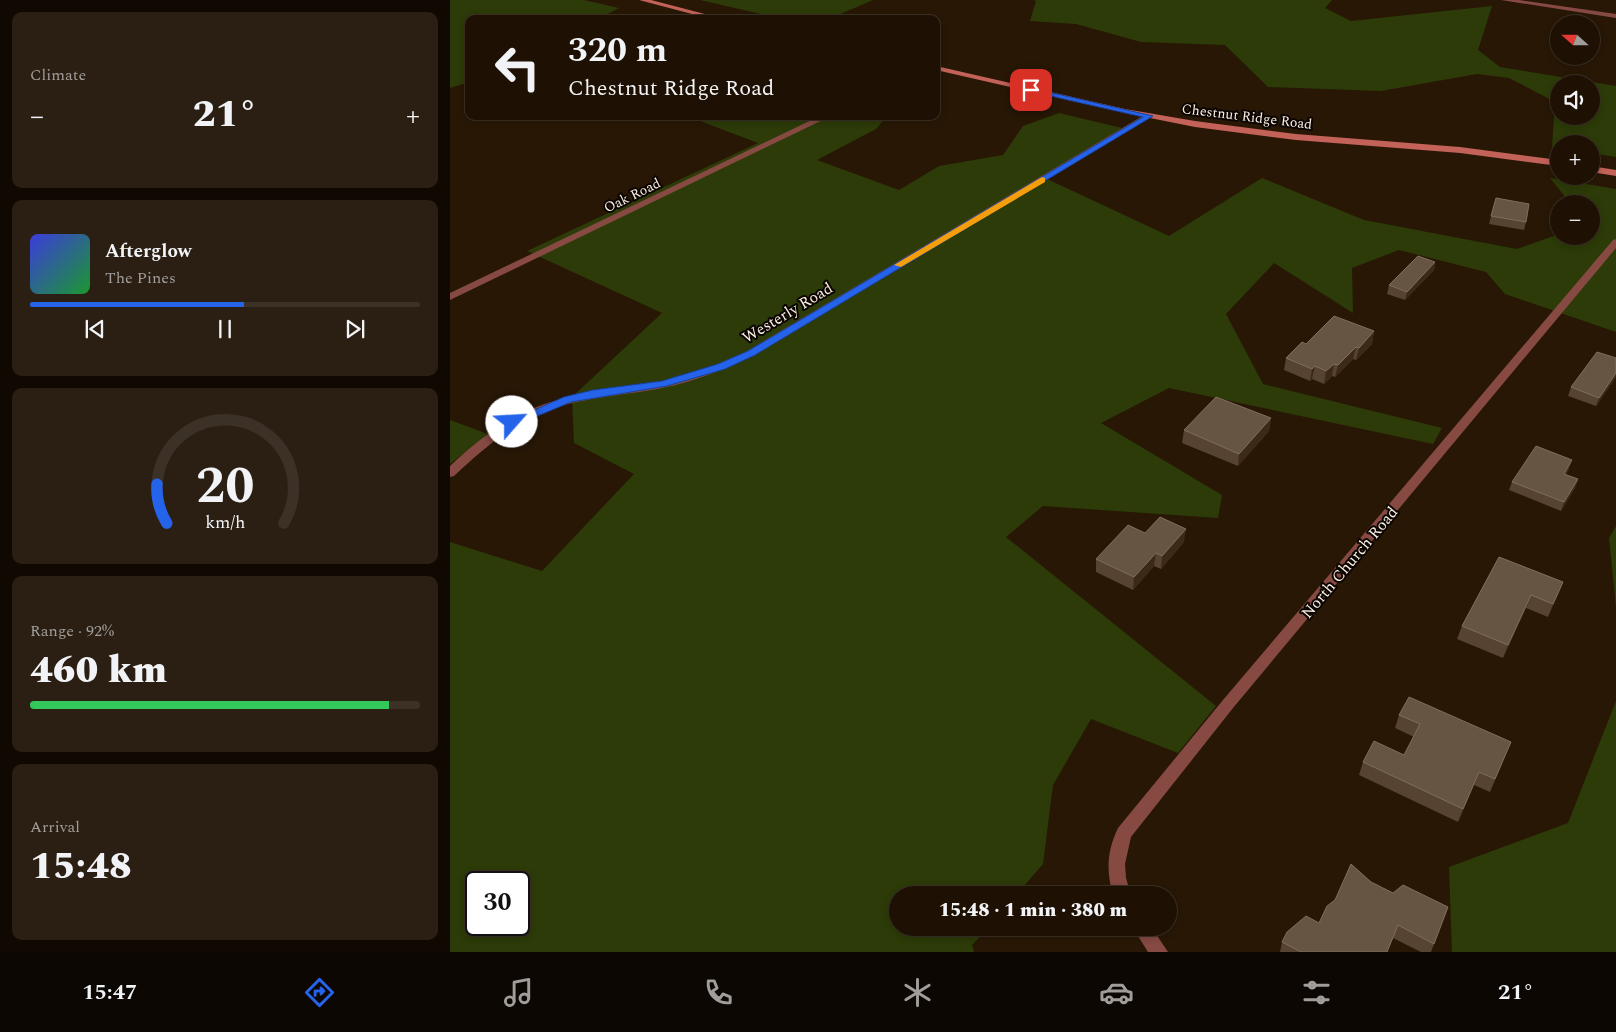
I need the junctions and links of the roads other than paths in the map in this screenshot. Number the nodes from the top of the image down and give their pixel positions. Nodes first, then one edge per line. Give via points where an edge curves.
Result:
1 (642, 0) edge
2 (1504, 0) edge
3 (704, 15) edge
4 (1616, 16) edge
5 (940, 69) edge
6 (1150, 116) junction
7 (819, 120) edge
8 (1550, 162) edge
9 (1600, 170) edge
10 (1616, 173) edge
11 (1616, 242) edge
12 (450, 298) edge
13 (450, 474) edge
14 (1119, 886) edge
15 (1148, 936) edge
16 (1159, 952) edge

1 - 3 main road
2 - 4 street
5 - 6 main road, Chestnut Ridge Road
6 - 8 main road, Chestnut Ridge Road via 1270,134 1460,150
6 - 13 street, Westerly Road via 751,353 721,367 664,384 593,394 538,410 491,436
7 - 12 street, Oak Road
9 - 10 main road
11 - 14 street, North Church Road via 1228,704 1124,833 1116,856
15 - 16 street

